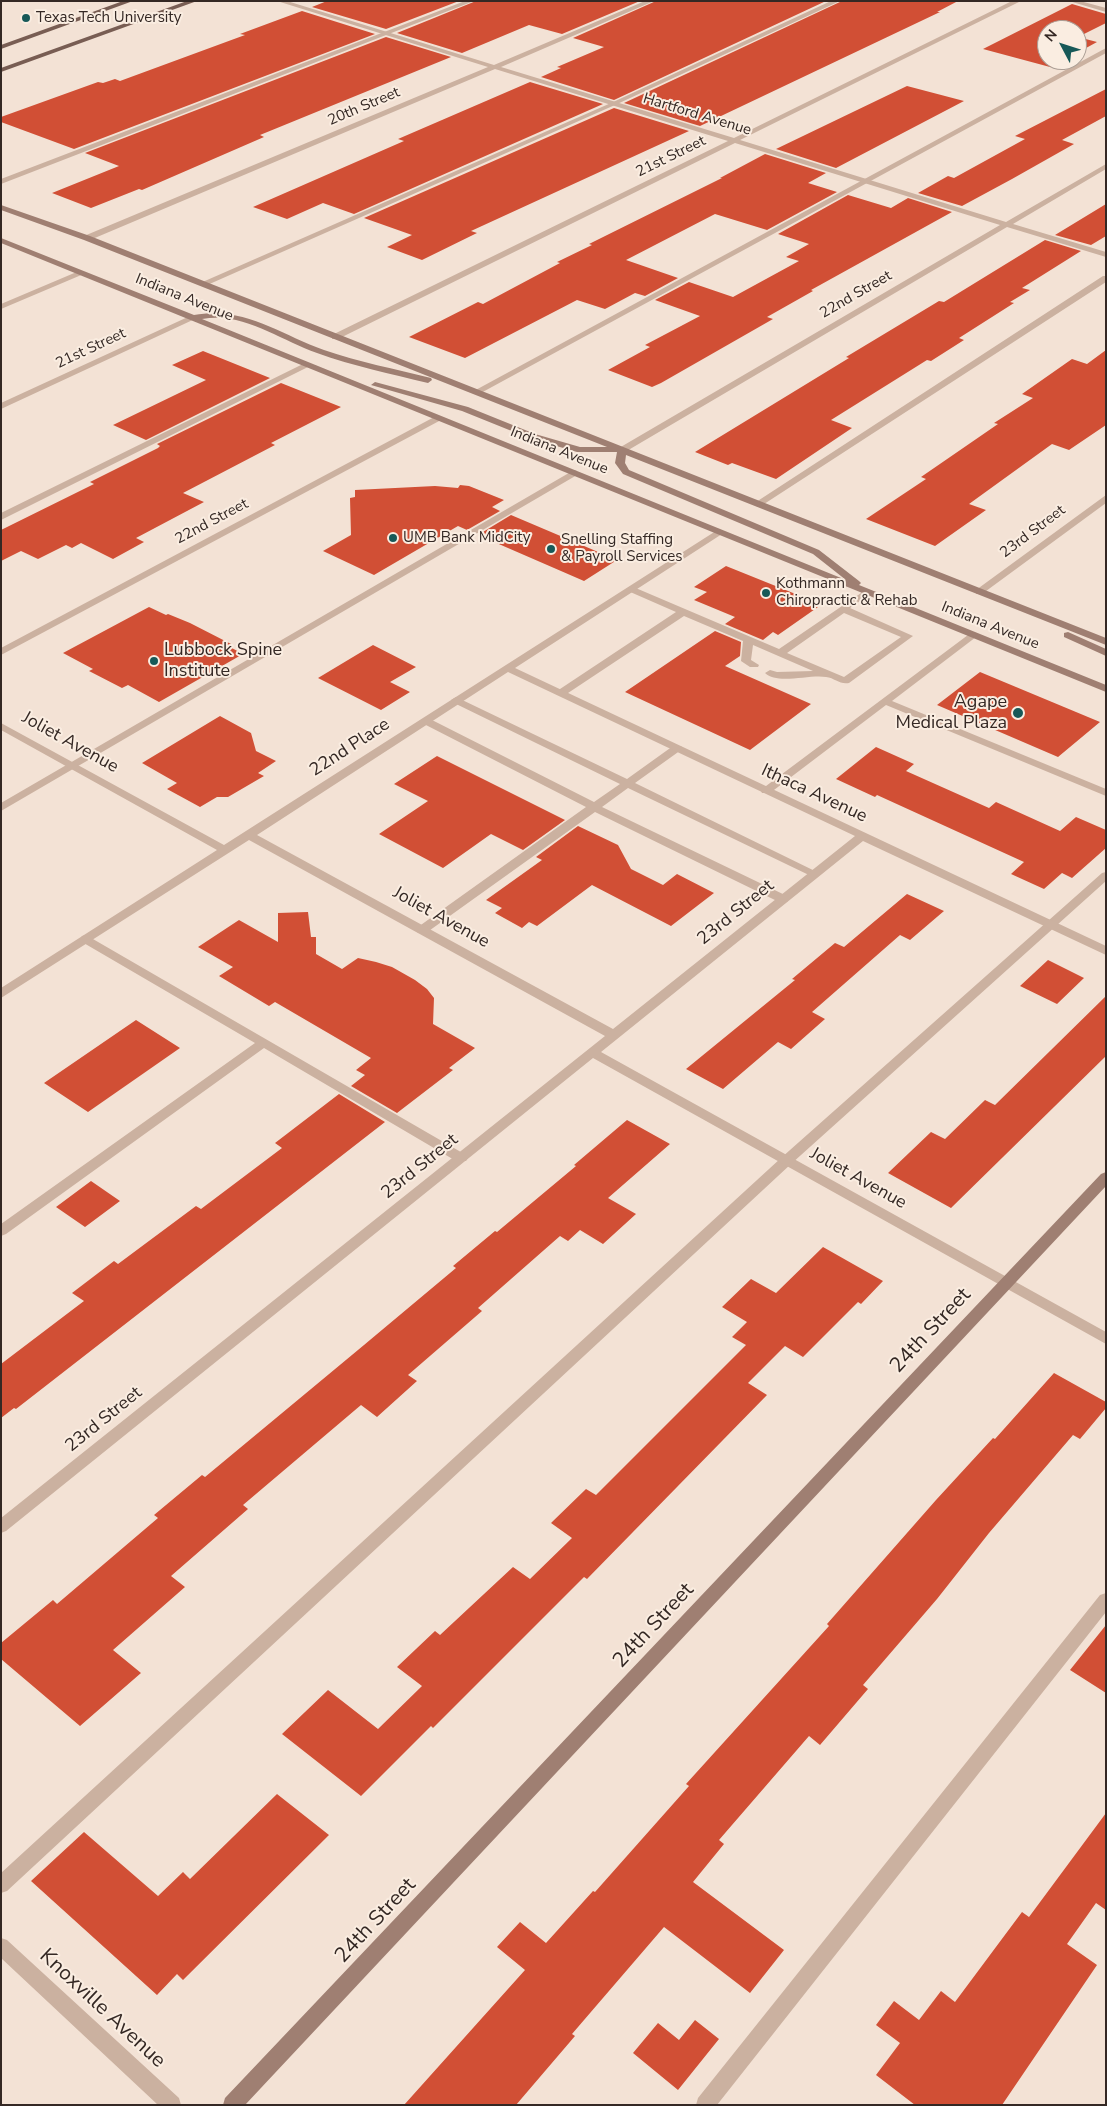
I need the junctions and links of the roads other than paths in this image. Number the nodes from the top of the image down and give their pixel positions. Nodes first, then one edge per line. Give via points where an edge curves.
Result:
1 (130, 1) edge
2 (194, 1) edge
3 (280, 1) edge
4 (471, 1) edge
5 (651, 1) edge
6 (837, 1) edge
7 (1018, 1) edge
8 (1072, 1) edge
9 (1106, 10) edge
10 (388, 34) junction
11 (1, 46) edge
12 (1106, 50) edge
13 (494, 67) junction
14 (1, 70) edge
15 (613, 104) junction
16 (734, 141) junction
17 (1106, 166) edge
18 (863, 181) junction
19 (1, 182) edge
20 (1, 207) edge
21 (1006, 224) junction
22 (87, 238) junction
23 (1, 240) edge
24 (1106, 255) edge
25 (82, 273) junction
26 (1106, 278) edge
27 (202, 284) junction
28 (1, 307) edge
29 (193, 318) junction
30 (335, 336) junction
31 (308, 365) junction
32 (321, 370) junction
33 (473, 391) junction
34 (1, 406) edge
35 (438, 418) junction
36 (622, 450) junction
37 (574, 473) junction
38 (1106, 498) edge
39 (758, 504) junction
40 (1, 517) edge
41 (719, 532) junction
42 (630, 589) junction
43 (867, 592) junction
44 (979, 592) junction
45 (844, 609) junction
46 (683, 612) junction
47 (972, 635) junction
48 (748, 639) junction
49 (1106, 642) edge
50 (1, 652) edge
51 (780, 653) junction
52 (1106, 653) edge
53 (754, 665) dead end
54 (508, 668) junction
55 (770, 673) dead end
56 (829, 674) junction
57 (1106, 689) edge
58 (561, 693) junction
59 (456, 700) junction
60 (884, 702) junction
61 (426, 721) junction
62 (1, 726) edge
63 (677, 748) junction
64 (73, 766) junction
65 (628, 784) junction
66 (766, 790) junction
67 (1106, 793) edge
68 (594, 807) junction
69 (1, 808) edge
70 (250, 834) junction
71 (862, 836) junction
72 (225, 850) junction
73 (815, 874) junction
74 (1106, 875) edge
75 (783, 899) junction
76 (1048, 924) junction
77 (422, 930) junction
78 (86, 939) junction
79 (1106, 951) edge
80 (1, 994) edge
81 (614, 1035) junction
82 (263, 1043) junction
83 (592, 1052) junction
84 (461, 1158) junction
85 (786, 1161) junction
86 (1106, 1177) edge
87 (1, 1231) edge
88 (1006, 1283) junction
89 (1106, 1339) edge
90 (1, 1526) edge
91 (1106, 1600) edge
92 (1, 1884) edge
93 (1, 1946) edge
94 (172, 2105) edge
95 (232, 2105) edge
96 (705, 2105) edge

1 - 11 main road
2 - 14 main road
3 - 10 street, Hartford Avenue
4 - 10 street
5 - 13 street, 20th Street
6 - 15 street
7 - 16 street, 21st Street
8 - 9 street
10 - 13 street, Hartford Avenue
10 - 19 street
12 - 18 street
13 - 15 street, Hartford Avenue
13 - 22 street, 20th Street
15 - 16 street, Hartford Avenue
15 - 27 street
16 - 18 street, Hartford Avenue
16 - 30 street, 21st Street
17 - 21 street, 22nd Street
18 - 21 street, Hartford Avenue
18 - 33 street
20 - 22 main road, Indiana Avenue
21 - 24 street, Hartford Avenue
21 - 36 street, 22nd Street
22 - 27 main road, Indiana Avenue
23 - 25 main road, Indiana Avenue
25 - 28 street
25 - 29 main road, Indiana Avenue
26 - 39 street
27 - 30 main road, Indiana Avenue
29 - 31 main road, Indiana Avenue
29 - 33 main road via 225,314 318,351
29 - 34 street, 21st Street
30 - 33 main road, Indiana Avenue
31 - 32 main road, Indiana Avenue
31 - 40 street
32 - 35 main road, Indiana Avenue
32 - 36 main road via 465,409 532,436 580,450
33 - 36 main road, Indiana Avenue
35 - 37 main road, Indiana Avenue
35 - 50 street, 22nd Street
36 - 39 main road, Indiana Avenue
36 - 43 main road via 620,463 626,472 816,552
37 - 41 main road, Indiana Avenue
37 - 64 street
38 - 44 street, 23rd Street
39 - 44 main road, Indiana Avenue
41 - 42 street, 22nd Place
41 - 43 main road, Indiana Avenue
42 - 46 street
42 - 54 street, 22nd Place
43 - 45 street
43 - 47 main road, Indiana Avenue
44 - 49 main road, Indiana Avenue
44 - 52 main road
45 - 51 street
45 - 56 street via 908,636 846,681
46 - 48 street
46 - 58 street
47 - 57 main road, Indiana Avenue
47 - 60 street
48 - 51 street
48 - 53 street via 746,662
51 - 56 street
54 - 58 street, Ithaca Avenue
54 - 59 street, 22nd Place
55 - 56 street
58 - 63 street, Ithaca Avenue
59 - 61 street, 22nd Place
59 - 65 street
60 - 66 street
60 - 67 street
61 - 68 street
61 - 70 street, 22nd Place
62 - 64 street, Joliet Avenue
63 - 65 street
63 - 66 street, Ithaca Avenue
64 - 69 street
64 - 72 street, Joliet Avenue
65 - 68 street
65 - 73 street
66 - 71 street, Ithaca Avenue
68 - 75 street
68 - 77 street
70 - 72 street, 22nd Place
70 - 77 street, Joliet Avenue
71 - 73 street, 23rd Street
71 - 76 street, Ithaca Avenue
72 - 78 street, 22nd Place
73 - 75 street, 23rd Street
74 - 76 street
75 - 81 street, 23rd Street
76 - 79 street, Ithaca Avenue
76 - 85 street
77 - 81 street, Joliet Avenue
78 - 80 street, 22nd Place
78 - 82 street
81 - 83 street, 23rd Street
82 - 84 street
82 - 87 street
83 - 84 street, 23rd Street
83 - 85 street, Joliet Avenue
84 - 90 street, 23rd Street
85 - 88 street, Joliet Avenue
85 - 92 street
86 - 88 main road, 24th Street
88 - 89 street, Joliet Avenue
88 - 95 main road, 24th Street
91 - 96 street
93 - 94 street, Knoxville Avenue

